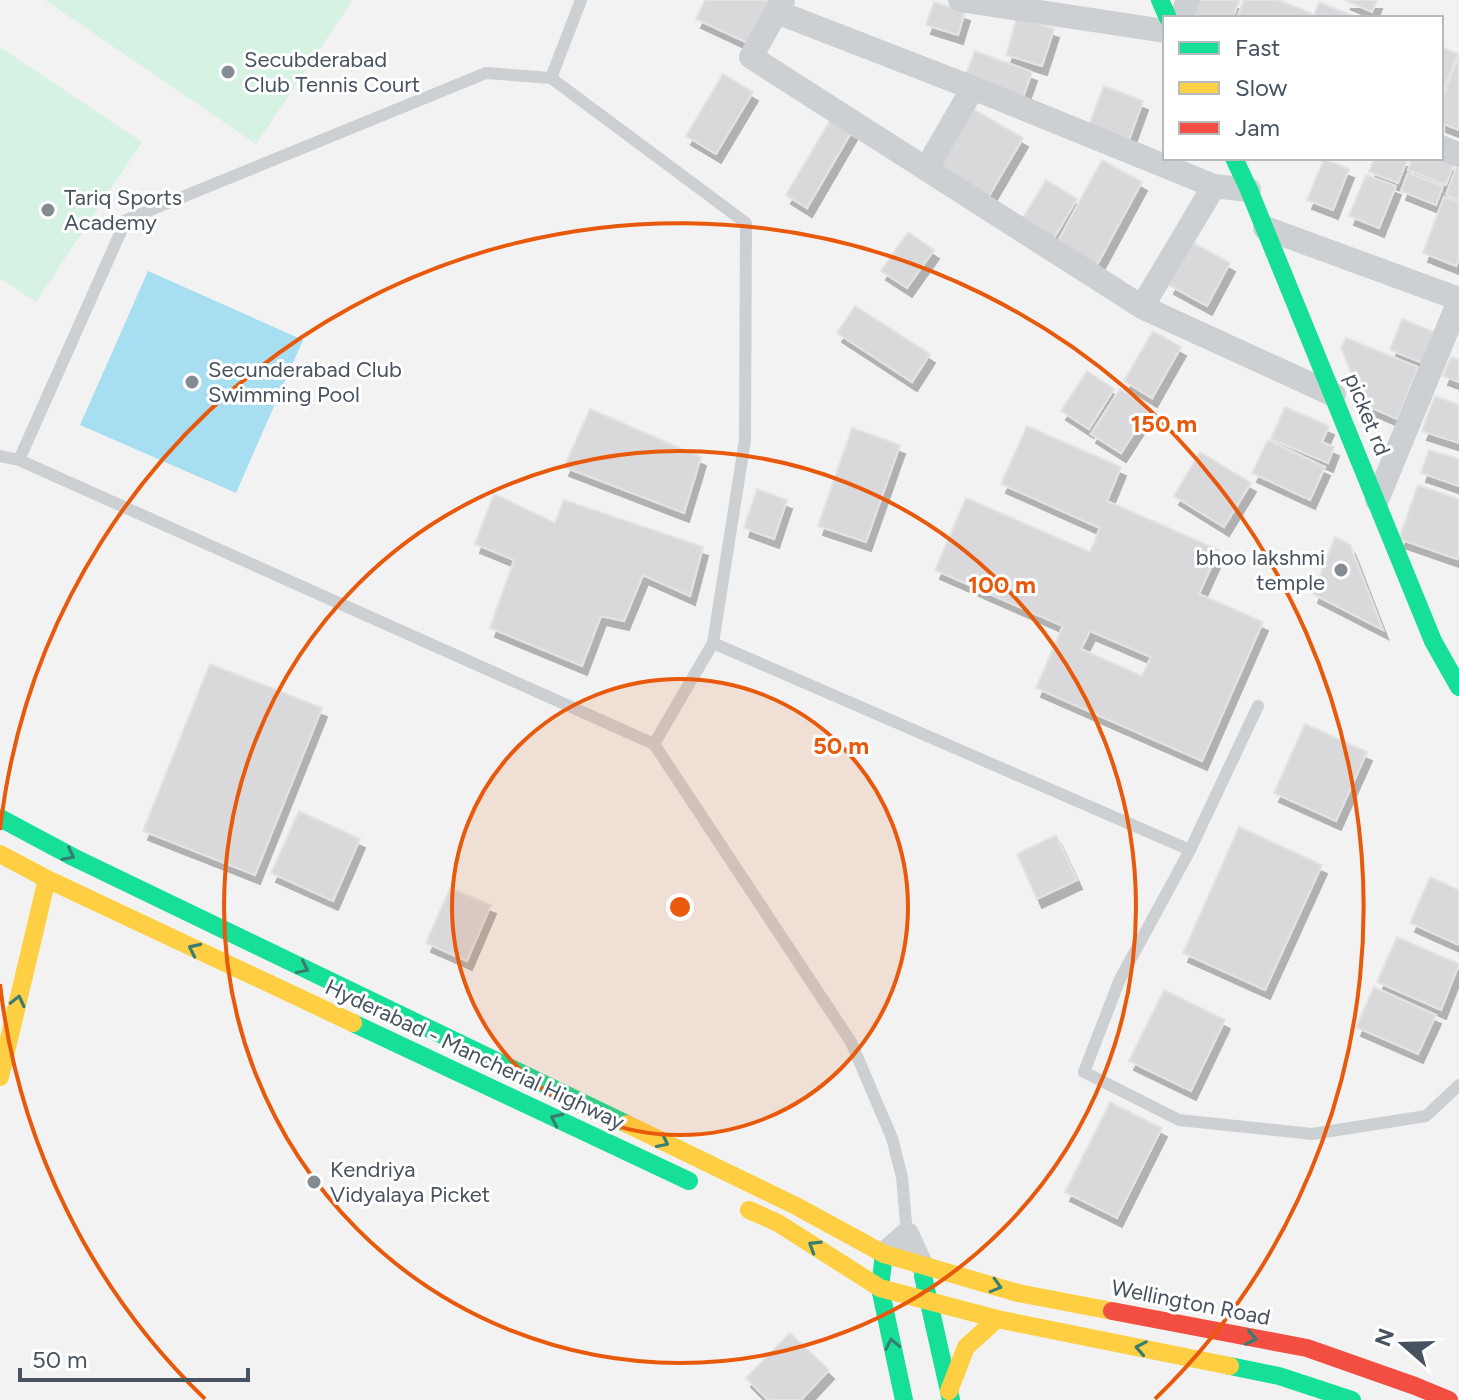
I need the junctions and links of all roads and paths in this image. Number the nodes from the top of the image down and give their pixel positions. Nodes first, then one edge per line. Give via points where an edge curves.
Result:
1 (581, 0) edge
2 (960, 0) edge
3 (780, 6) edge
4 (1163, 31) edge
5 (551, 78) junction
6 (973, 88) junction
7 (1235, 160) edge
8 (926, 169) junction
9 (1214, 186) junction
10 (1249, 190) junction
11 (1265, 228) junction
12 (1459, 300) edge
13 (1142, 307) junction
14 (1334, 395) junction
15 (0, 456) edge
16 (19, 460) junction
17 (1377, 500) junction
18 (713, 643) junction
19 (1459, 687) edge
20 (1258, 706) dead end
21 (654, 744) junction
22 (0, 818) edge
23 (1190, 850) junction
24 (0, 854) edge
25 (47, 879) junction
26 (0, 1077) edge
27 (1459, 1085) edge
28 (706, 1190) dead end
29 (735, 1203) dead end
30 (907, 1234) junction
31 (884, 1254) junction
32 (921, 1264) junction
33 (880, 1288) junction
34 (927, 1301) junction
35 (997, 1319) junction
36 (950, 1396) edge
37 (904, 1400) edge
38 (1352, 1400) edge
39 (1449, 1400) edge

1 - 5 lane
2 - 4 street
3 - 6 street
3 - 8 street via 751,57
5 - 16 lane via 486,73 126,220
5 - 18 lane via 746,223 745,440
6 - 8 street
6 - 9 street
7 - 10 main road, picket rd
8 - 13 street
9 - 10 street
9 - 13 street
10 - 11 main road, picket rd
11 - 12 street
11 - 14 main road, picket rd
12 - 17 street
13 - 14 street
14 - 17 main road, picket rd
15 - 16 lane
16 - 21 lane
17 - 19 main road, picket rd via 1433,641
18 - 21 lane
18 - 23 lane
20 - 23 lane
21 - 30 lane via 851,1042 892,1138
22 -> 31 main road, Hyderabad - Mancherial Highway via 796,1206
23 - 27 lane via 1120,979 1084,1072 1179,1120 1312,1134 1426,1116
24 - 25 main road, Hyderabad - Mancherial Highway
26 -> 25 main road
28 -> 25 main road, Hyderabad - Mancherial Highway
33 -> 29 main road via 778,1223
30 - 31 street
30 - 32 street
31 - 32 main road, Hyderabad - Mancherial Highway
31 - 33 main road
32 - 34 main road
32 -> 39 main road, Wellington Road via 1018,1293 1307,1348
33 - 34 main road
37 -> 33 main road
34 - 35 main road
34 - 36 main road
35 - 36 main road via 966,1347
38 -> 35 main road via 1279,1376

